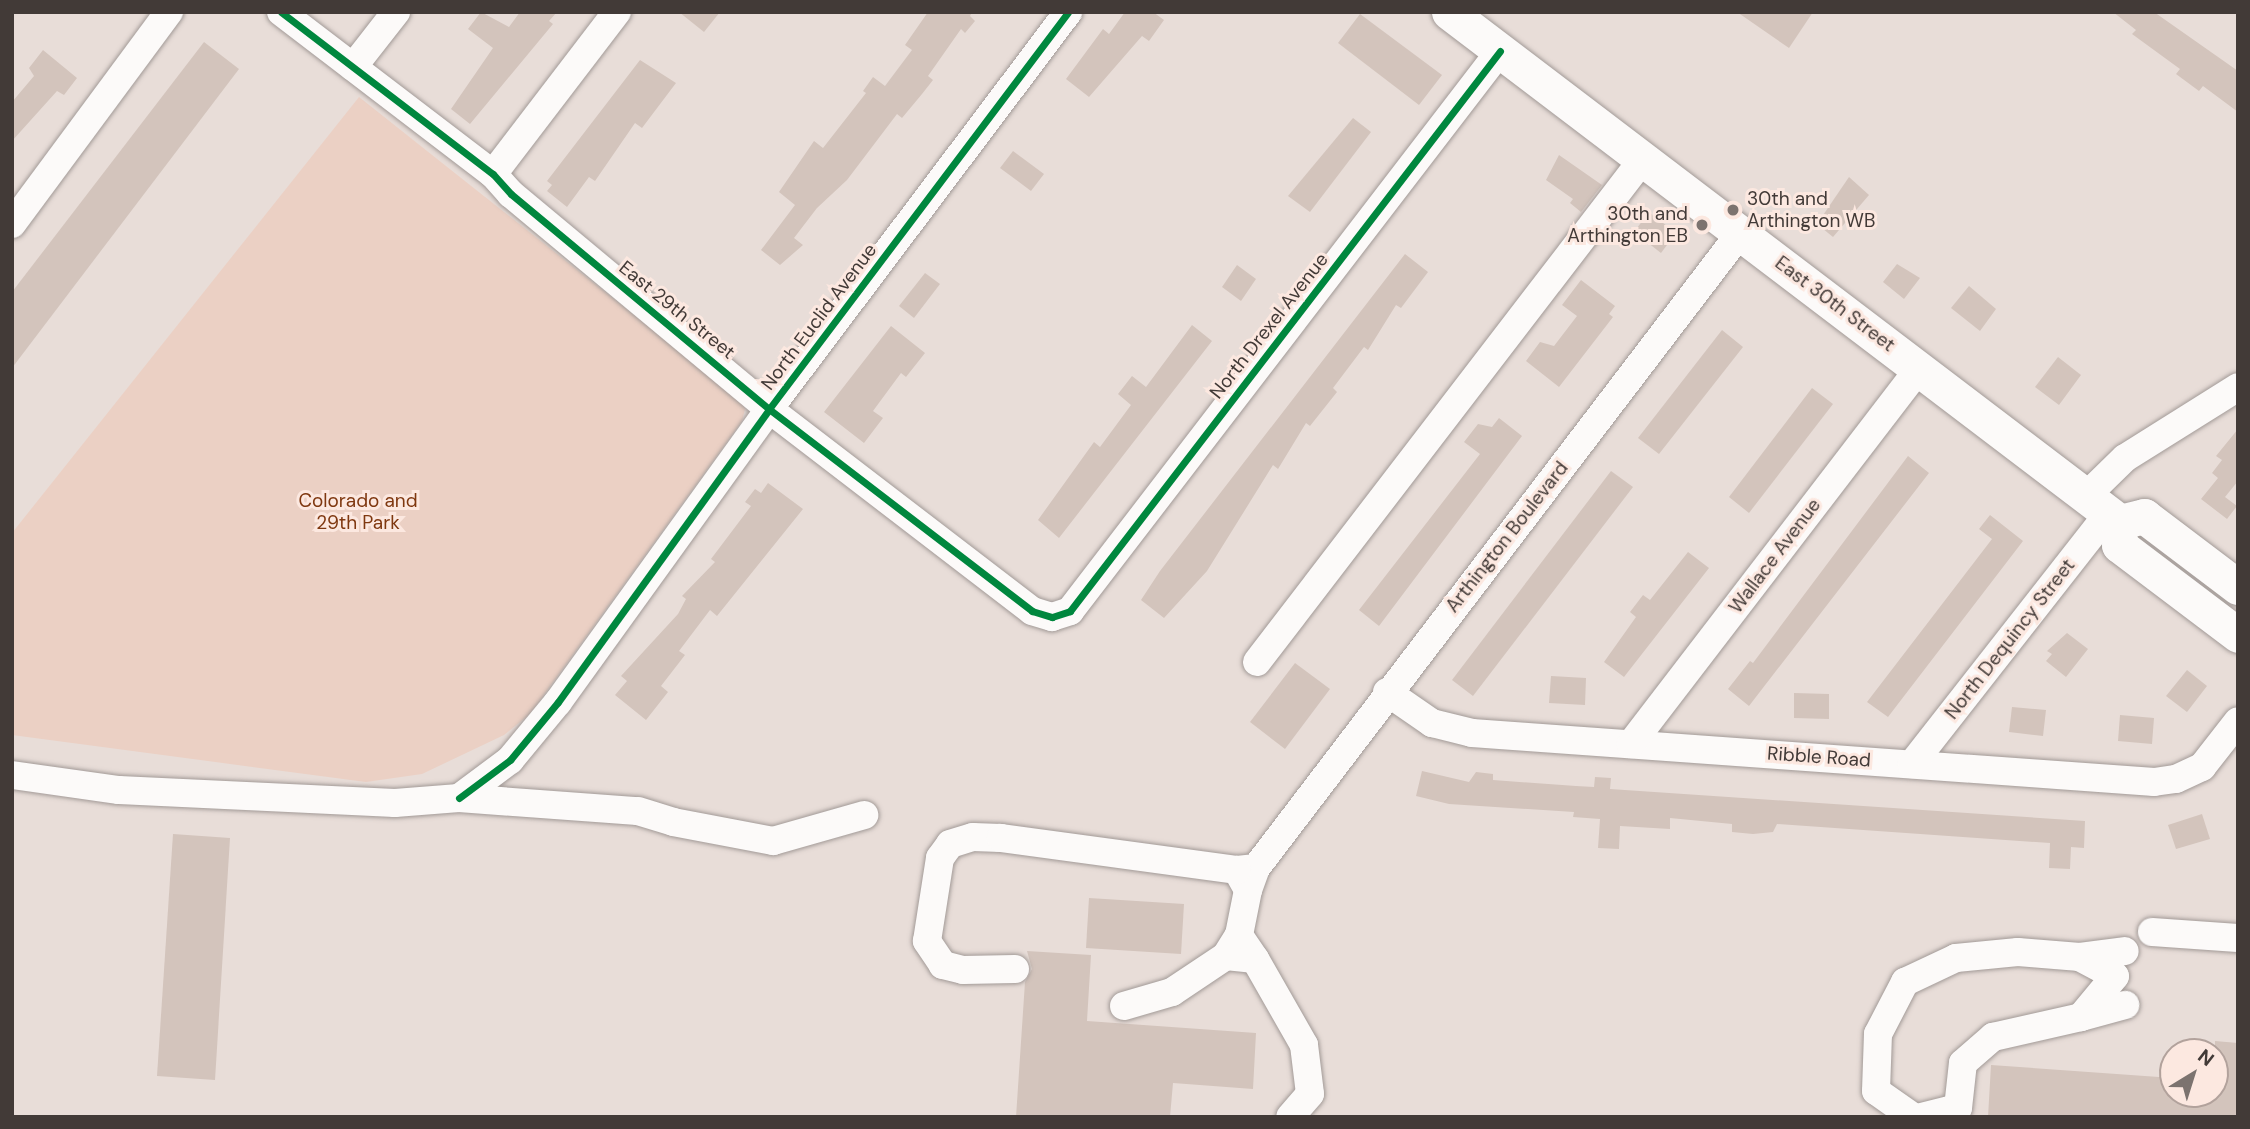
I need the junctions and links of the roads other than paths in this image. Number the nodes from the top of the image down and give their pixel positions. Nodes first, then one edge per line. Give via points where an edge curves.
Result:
1 (169, 12) edge
2 (281, 12) edge
3 (397, 12) edge
4 (617, 12) edge
5 (1068, 12) edge
6 (1449, 12) edge
7 (1500, 51) junction
8 (353, 67) junction
9 (1643, 159) junction
10 (493, 174) junction
11 (12, 224) edge
12 (1741, 232) junction
13 (1919, 368) junction
14 (2238, 387) edge
15 (769, 409) junction
16 (2105, 511) junction
17 (2238, 587) edge
18 (1061, 617) joint
19 (2238, 635) edge
20 (1257, 662) dead end
21 (1387, 692) junction
22 (2238, 721) edge
23 (1631, 744) junction
24 (1912, 764) junction
25 (12, 775) edge
26 (459, 798) junction
27 (864, 815) dead end
28 (1247, 876) junction
29 (2152, 932) dead end
30 (2238, 938) edge
31 (1233, 946) junction
32 (2126, 950) dead end
33 (2080, 957) junction
34 (1015, 969) dead end
35 (2125, 1005) dead end
36 (1124, 1006) dead end
37 (2081, 1017) junction
38 (1290, 1117) edge
39 (1913, 1117) edge
40 (1922, 1117) edge

1 - 11 street
2 - 8 street, East 29th Street
3 - 8 street
4 - 10 street
5 - 15 street, North Euclid Avenue
6 - 7 main road, East 30th Street
7 - 9 main road, East 30th Street
7 - 18 street, North Drexel Avenue
8 - 10 street, East 29th Street
9 - 12 main road, East 30th Street
9 - 20 street
10 - 15 street, East 29th Street via 511,194
12 - 13 main road, East 30th Street
12 - 21 street, Arthington Boulevard
13 - 16 main road, East 30th Street
13 - 23 street, Wallace Avenue
14 - 16 street, North Dequincy Street via 2125,458
15 - 18 street, East 29th Street via 1032,611
15 - 26 street, North Euclid Avenue via 558,702 510,760
16 - 17 main road via 2144,516
16 - 19 main road via 2119,545
16 - 24 street, North Dequincy Street
21 - 23 street, Ribble Road via 1419,716 1452,729
21 - 28 street, Arthington Boulevard
22 - 24 street, Ribble Road via 2202,767 2165,780
23 - 24 street, Ribble Road
25 - 26 street via 119,790 244,797 395,803
26 - 27 street via 639,811 773,841
28 - 31 street
28 - 34 street via 1001,838 973,837 950,844 940,858 927,941 943,965 963,970
29 - 30 street
31 - 36 street via 1172,992
31 - 38 street via 1255,960 1304,1045 1310,1094
32 - 33 street
33 - 37 street via 2115,976
33 - 39 street via 2018,952 1956,958 1905,982 1878,1034 1876,1091
35 - 37 street
37 - 40 street via 1993,1037 1963,1063 1958,1108

